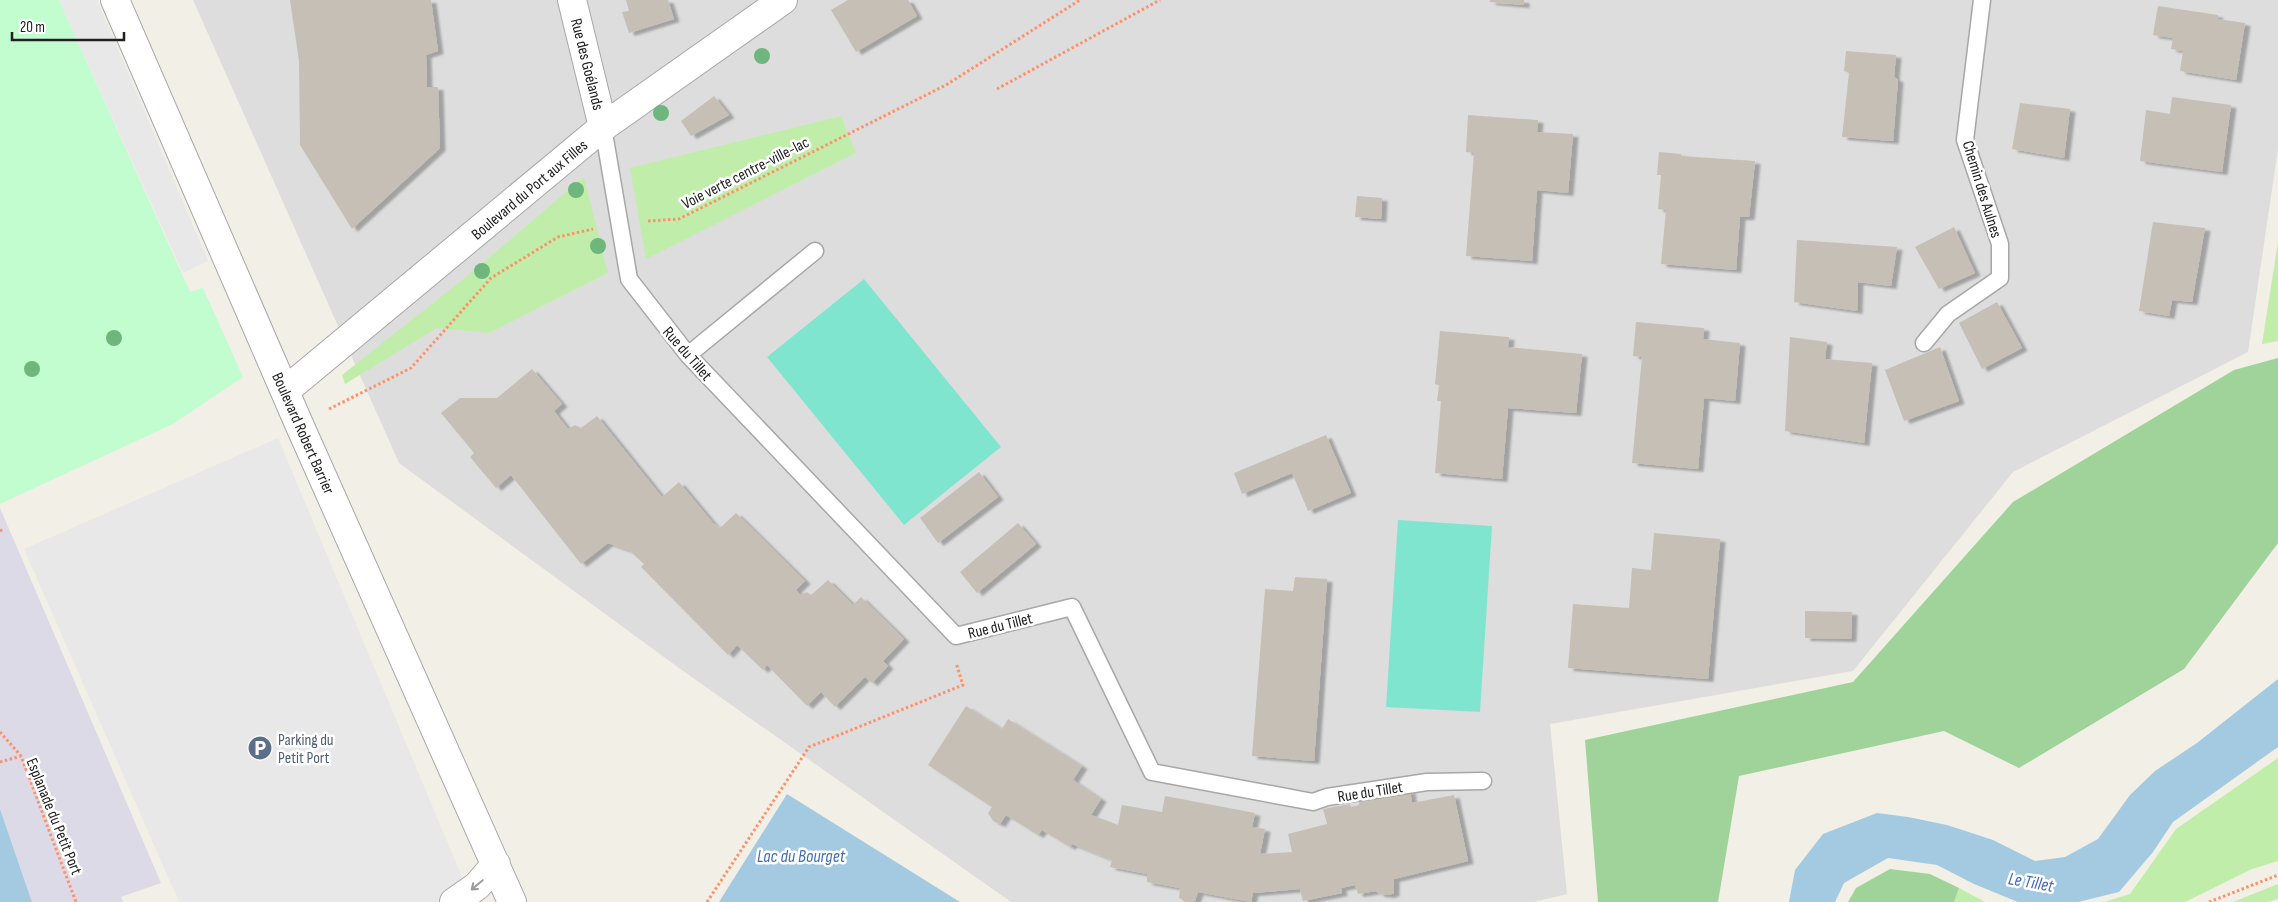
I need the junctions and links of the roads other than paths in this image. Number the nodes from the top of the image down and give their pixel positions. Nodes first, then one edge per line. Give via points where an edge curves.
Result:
1 (115, 0) edge
2 (572, 0) edge
3 (783, 0) edge
4 (1982, 0) edge
5 (604, 127) junction
6 (815, 250) dead end
7 (1924, 343) dead end
8 (688, 356) junction
9 (285, 391) junction
10 (1483, 781) dead end
11 (496, 864) junction
12 (454, 902) edge
13 (512, 902) edge

1 - 9 street, Boulevard Robert Barrier
2 - 5 street, Rue des Goélands
3 - 5 street, Boulevard du Port aux Filles
4 - 7 lane, Chemin des Aulnes via 1965,140 2000,244 2000,278 1948,314
5 - 8 lane, Rue du Tillet via 629,279
5 - 9 street, Boulevard du Port aux Filles
6 - 8 lane
8 - 10 lane, Rue du Tillet via 956,636 1072,607 1152,772 1313,802 1327,797 1427,782
9 - 11 street, Boulevard Robert Barrier
11 -> 12 street via 477,886
11 - 13 street, Boulevard Robert Barrier

